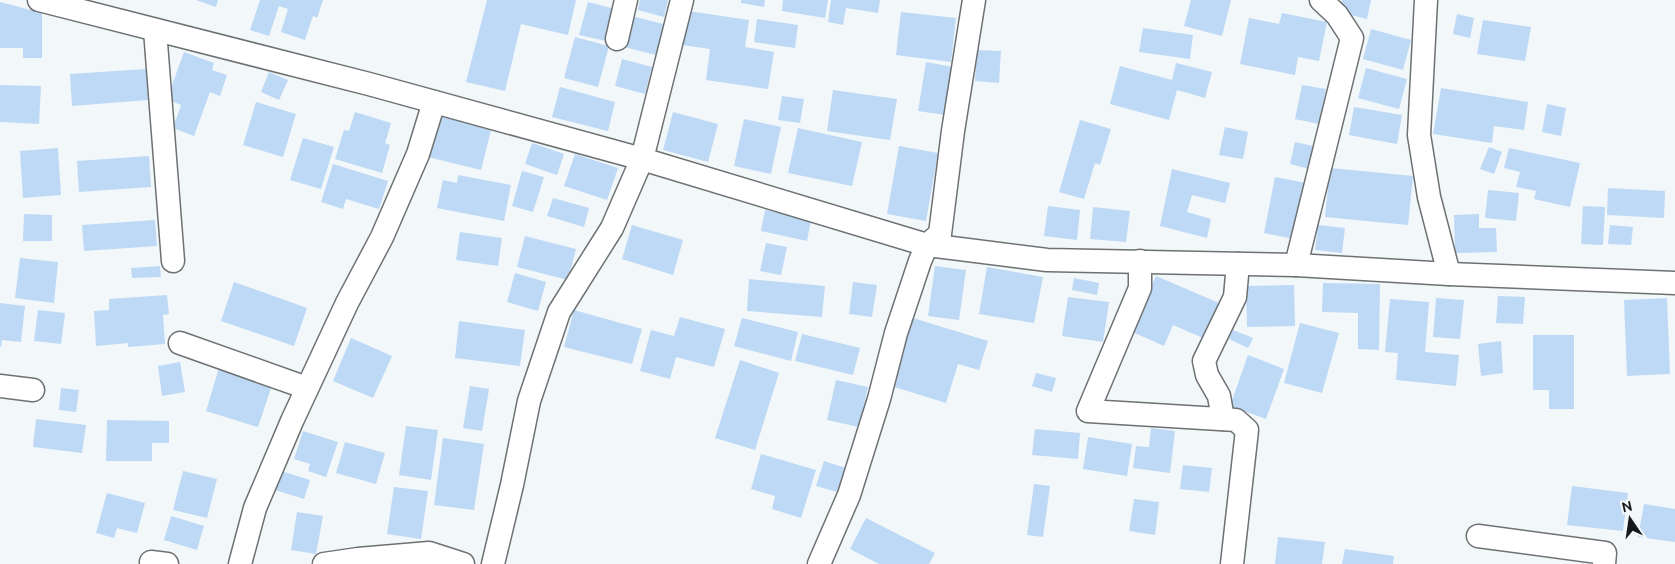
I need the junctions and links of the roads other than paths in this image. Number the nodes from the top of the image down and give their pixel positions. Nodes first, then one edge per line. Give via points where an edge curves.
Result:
1 (39, 0) edge
2 (626, 0) edge
3 (682, 0) edge
4 (974, 0) edge
5 (1321, 0) edge
6 (1426, 0) edge
7 (109, 9) edge
8 (155, 30) junction
9 (617, 39) dead end
10 (434, 102) junction
11 (642, 159) junction
12 (927, 245) junction
13 (173, 261) dead end
14 (1140, 261) junction
15 (1238, 264) junction
16 (1296, 265) junction
17 (1449, 274) junction
18 (1675, 283) edge
19 (180, 343) dead end
20 (0, 386) edge
21 (307, 388) junction
22 (33, 390) dead end
23 (1223, 419) junction
24 (1478, 536) dead end
25 (357, 561) edge
26 (240, 564) edge
27 (324, 564) edge
28 (463, 564) edge
29 (493, 564) edge
30 (819, 564) edge
31 (1232, 564) edge
32 (1604, 564) edge

1 - 7 street
2 - 9 street
3 - 11 street
4 - 12 street via 940,234
5 - 16 street via 1337,15 1352,38
6 - 17 street via 1419,135 1429,197
7 - 8 street
8 - 10 street
8 - 13 street
10 - 11 street
10 - 21 street via 418,154 389,221
11 - 12 street
11 - 29 street via 612,228 559,312 529,401
12 - 14 street via 1047,260
12 - 30 street via 896,333 849,495
14 - 15 street
14 - 23 street via 1140,288 1088,411
15 - 16 street
15 - 23 street via 1234,297 1204,361 1207,375 1219,396
16 - 17 street
17 - 18 street
19 - 21 street
20 - 22 street
21 - 26 street via 255,508
23 - 31 street via 1236,420 1247,430
24 - 32 street via 1605,553
25 - 27 street
25 - 28 street via 429,553

